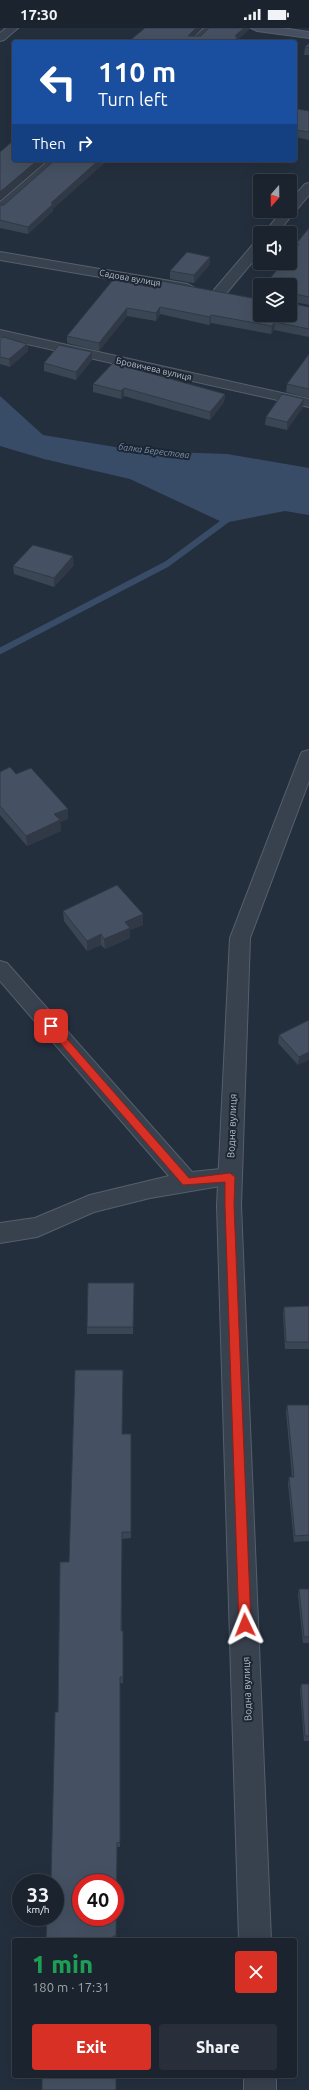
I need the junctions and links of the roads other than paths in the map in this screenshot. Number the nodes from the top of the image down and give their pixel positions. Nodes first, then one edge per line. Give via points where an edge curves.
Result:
1 (13, 28) edge
2 (210, 28) edge
3 (257, 28) edge
4 (309, 36) edge
5 (0, 38) edge
6 (196, 40) edge
7 (54, 162) edge
8 (309, 187) edge
9 (297, 201) edge
10 (0, 208) edge
11 (282, 218) edge
12 (276, 226) edge
13 (253, 253) edge
14 (0, 256) edge
15 (220, 293) junction
16 (233, 296) edge
17 (0, 334) edge
18 (309, 403) edge
19 (309, 756) edge
20 (0, 968) edge
21 (230, 1177) junction
22 (187, 1182) junction
23 (0, 1233) edge
24 (255, 1938) edge
25 (260, 2078) edge
26 (260, 2090) edge

1 - 5 street
2 - 6 street
3 - 4 main road
7 - 10 street
8 - 9 street
11 - 12 street
13 - 15 street
14 - 15 street, Садова вулиця
15 - 16 street, Садова вулиця
17 - 18 street, Бровичева вулиця
19 - 21 street, Водна вулиця via 240,938
20 - 22 street
21 - 22 street
21 - 24 street, Водна вулиця
22 - 23 street via 90,1204 37,1227
25 - 26 street

